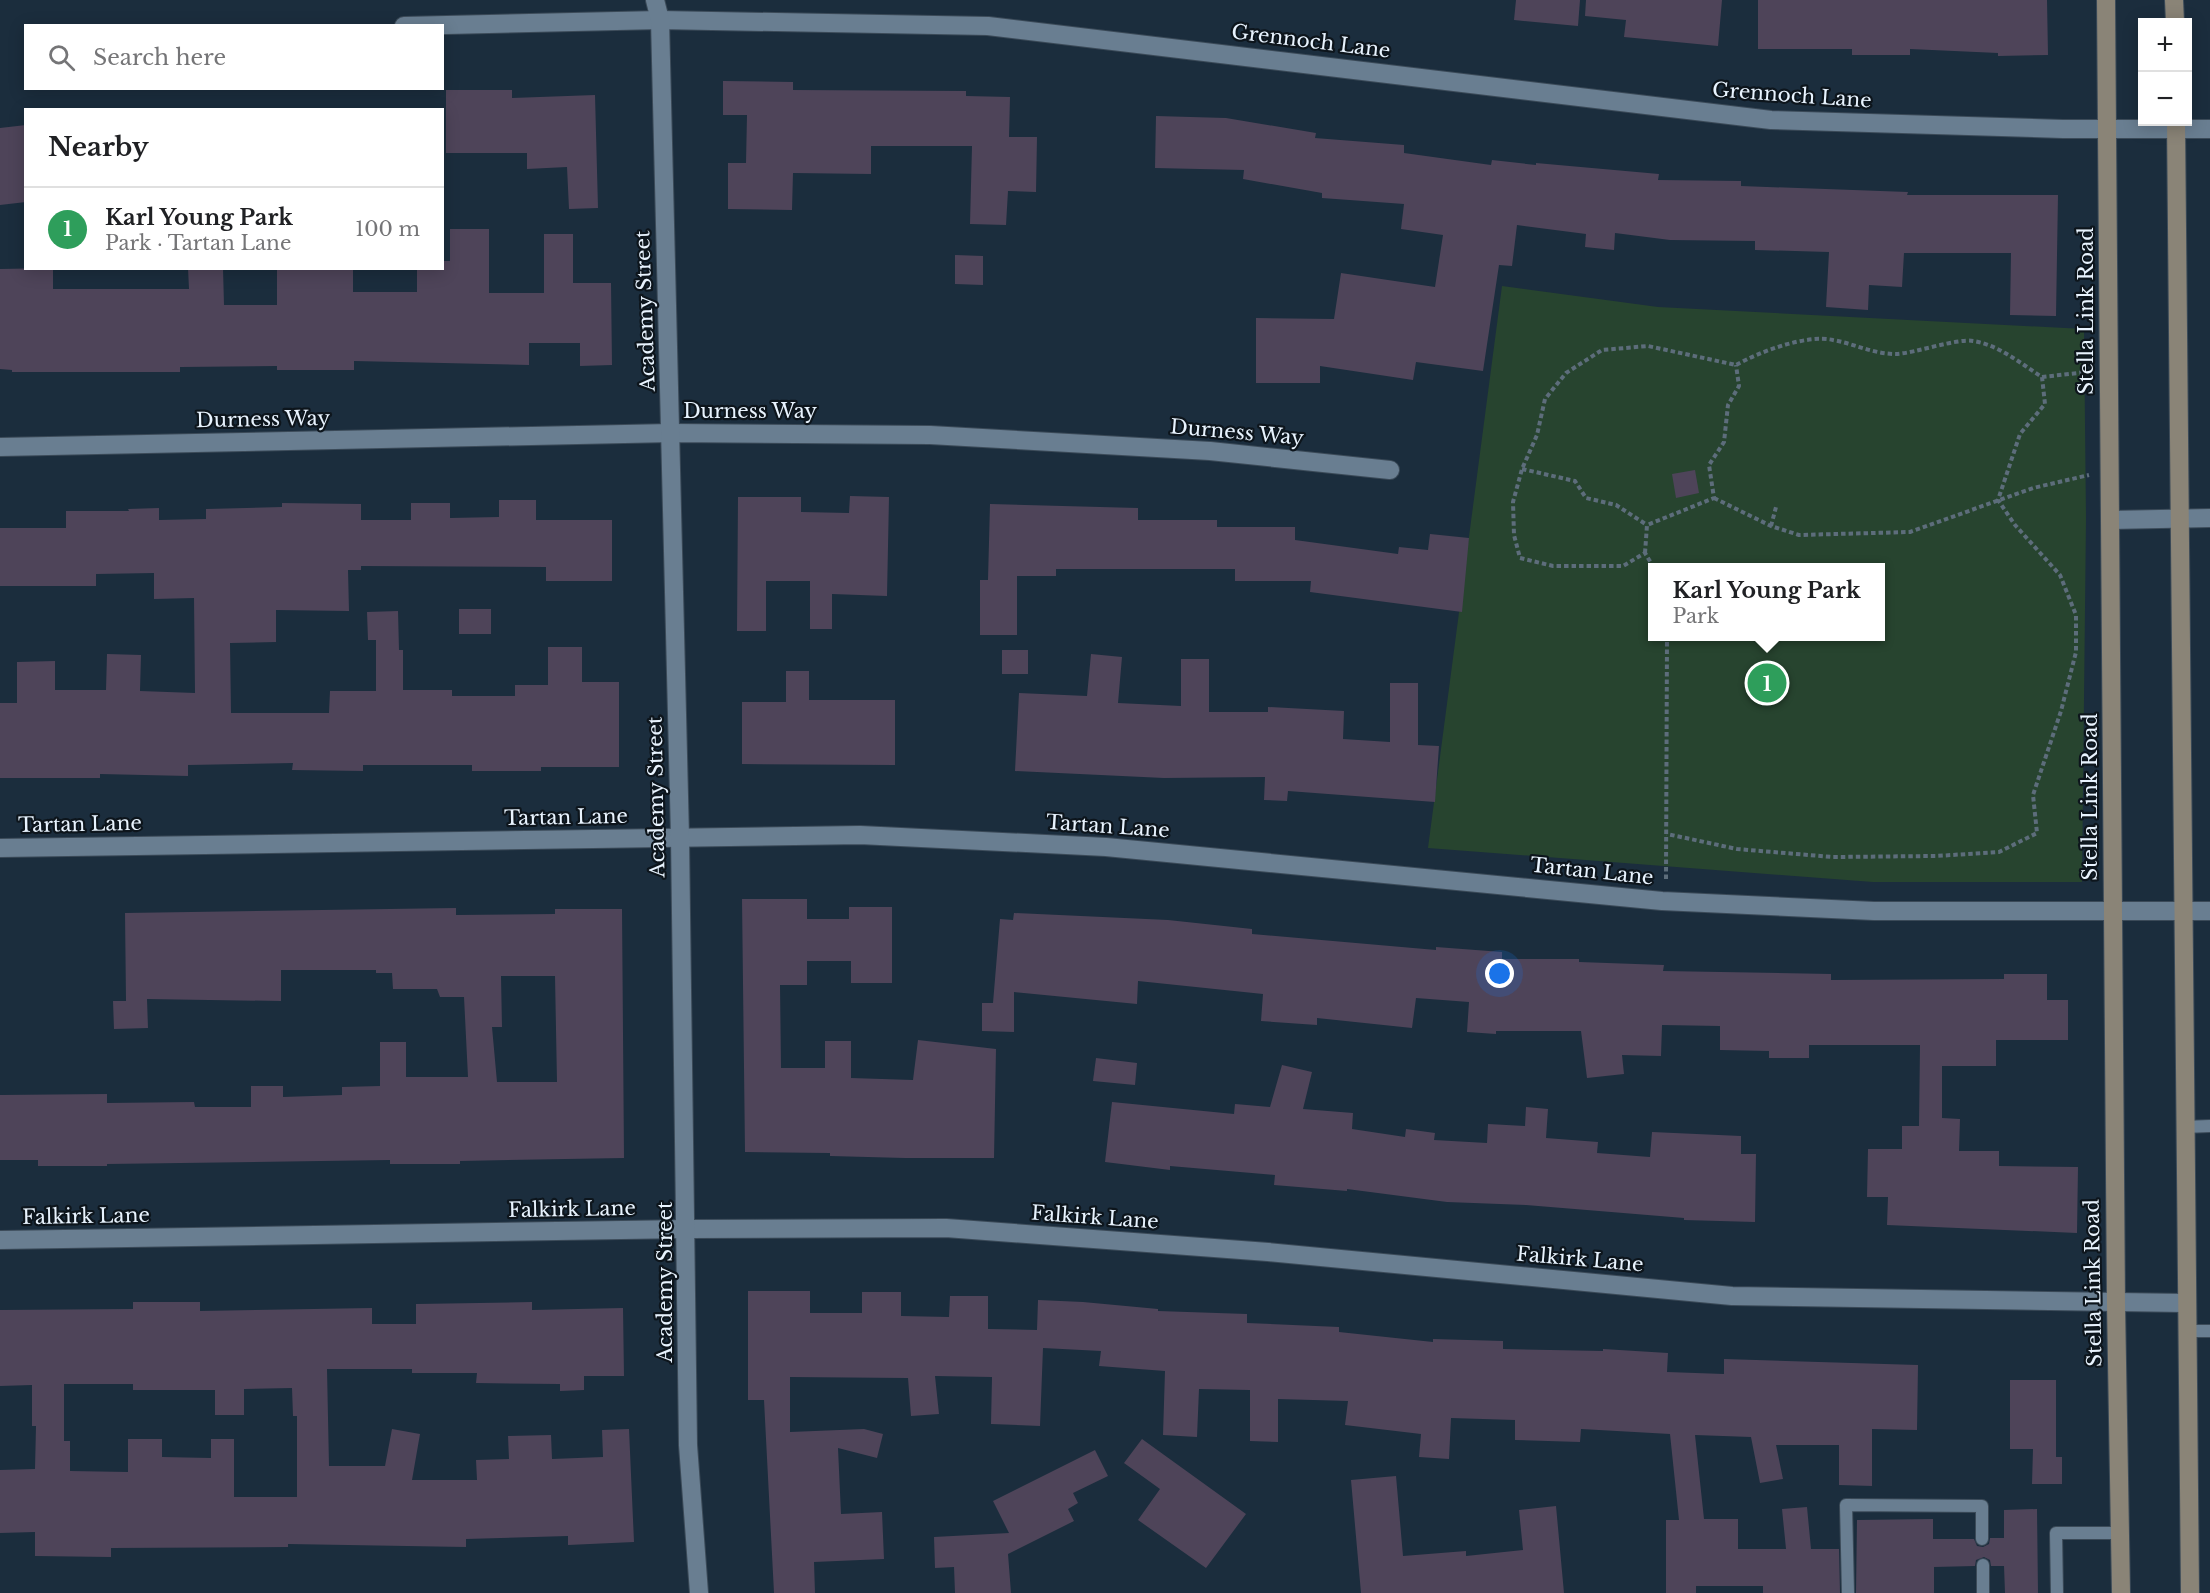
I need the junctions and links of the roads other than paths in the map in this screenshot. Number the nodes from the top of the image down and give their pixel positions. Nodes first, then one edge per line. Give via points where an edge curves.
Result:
1 (655, 0) edge
2 (2106, 0) edge
3 (2174, 0) edge
4 (2175, 18) edge
5 (660, 20) junction
6 (444, 25) edge
7 (2159, 126) edge
8 (2176, 126) edge
9 (2184, 126) edge
10 (2107, 129) junction
11 (2210, 129) edge
12 (671, 433) junction
13 (0, 447) edge
14 (1390, 470) dead end
15 (2210, 518) edge
16 (2179, 519) junction
17 (2110, 520) junction
18 (680, 837) junction
19 (0, 848) edge
20 (2182, 911) junction
21 (2210, 911) edge
22 (2113, 913) junction
23 (2184, 1126) junction
24 (2210, 1126) edge
25 (687, 1229) junction
26 (0, 1240) edge
27 (2185, 1303) junction
28 (2116, 1304) junction
29 (2186, 1331) junction
30 (2210, 1331) edge
31 (2120, 1533) junction
32 (1982, 1539) dead end
33 (1983, 1565) dead end
34 (699, 1593) edge
35 (1848, 1593) edge
36 (1983, 1593) edge
37 (2057, 1593) edge
38 (2121, 1593) edge
39 (2190, 1593) edge

1 - 5 street, Academy Street
2 - 10 main road, Stella Link Road
3 - 4 main road
5 - 6 street, Grennoch Lane
5 - 10 street, Grennoch Lane via 988,26 1771,120
5 - 12 street, Academy Street
7 - 10 street, Grennoch Lane
8 - 16 main road
9 - 11 street, Grennoch Lane
10 - 17 main road, Stella Link Road
12 - 13 street, Durness Way
12 - 14 street, Durness Way via 930,435 1210,451
12 - 18 street, Academy Street
15 - 16 street
16 - 17 street
16 - 20 main road
17 - 22 main road, Stella Link Road
18 - 19 street, Tartan Lane
18 - 22 street, Tartan Lane via 860,835 1106,847 1662,901 1874,911
18 - 25 street, Academy Street
20 - 21 street, Tartan Lane
20 - 22 street, Tartan Lane
20 - 23 main road
22 - 28 main road, Stella Link Road
23 - 24 lane
23 - 27 main road
25 - 26 street, Falkirk Lane
25 - 28 street, Falkirk Lane via 946,1228 1268,1252 1732,1296
25 - 34 street, Academy Street via 688,1445
27 - 28 street, Falkirk Lane
27 - 29 main road
28 - 31 main road, Stella Link Road
29 - 30 lane
29 - 39 main road
31 - 37 lane via 2056,1533
31 - 38 main road, Stella Link Road
32 - 35 lane via 1982,1506 1846,1505
33 - 36 lane

